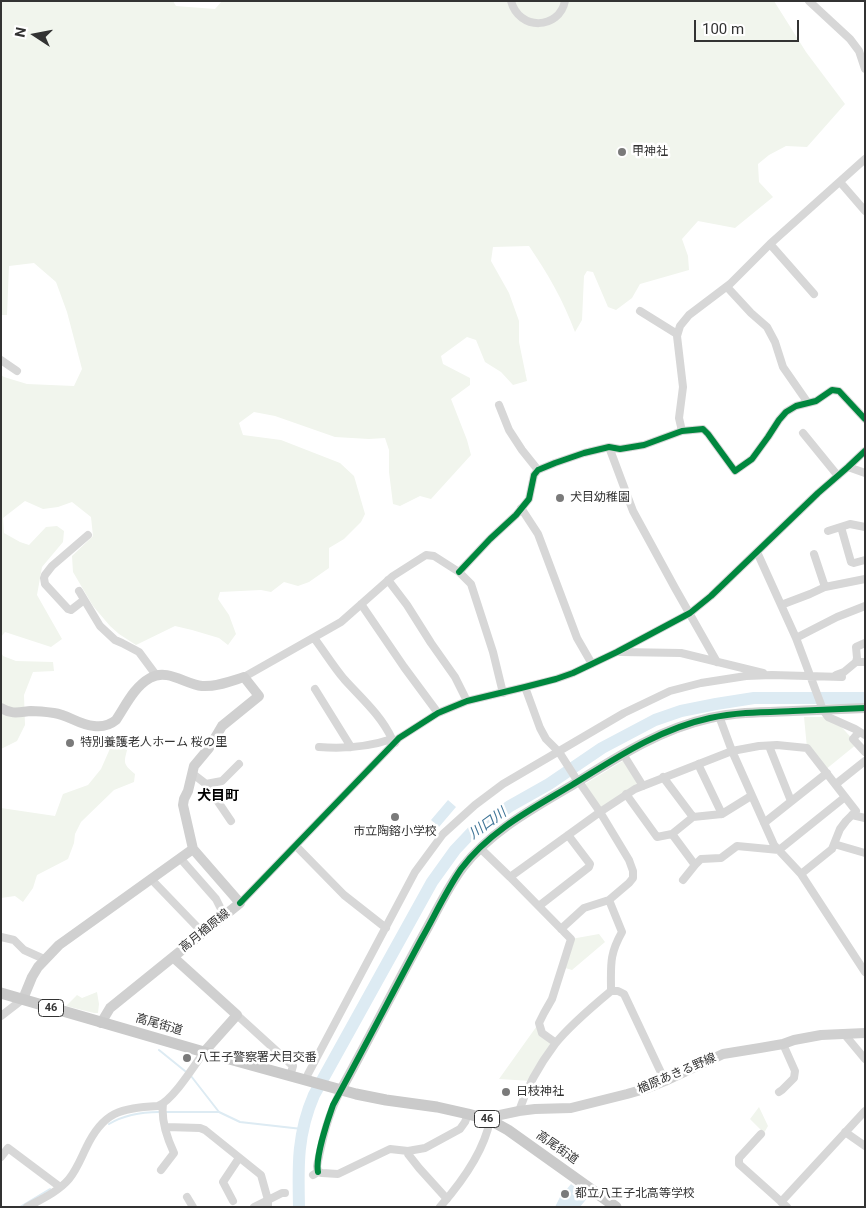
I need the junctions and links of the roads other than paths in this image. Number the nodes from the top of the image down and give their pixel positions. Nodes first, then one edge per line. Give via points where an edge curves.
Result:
1 (512, 1) edge
2 (565, 1) edge
3 (809, 1) edge
4 (865, 69) edge
5 (865, 159) edge
6 (840, 182) junction
7 (865, 211) edge
8 (770, 244) junction
9 (726, 287) junction
10 (814, 294) dead end
11 (640, 311) dead end
12 (677, 334) junction
13 (1, 360) edge
14 (17, 371) dead end
15 (808, 403) junction
16 (499, 405) dead end
17 (865, 419) edge
18 (682, 432) junction
19 (803, 433) dead end
20 (609, 447) junction
21 (865, 451) edge
22 (848, 468) junction
23 (538, 470) junction
24 (865, 473) edge
25 (838, 476) junction
26 (521, 508) junction
27 (841, 527) junction
28 (865, 527) edge
29 (828, 531) dead end
30 (88, 535) dead end
31 (757, 552) junction
32 (814, 554) dead end
33 (865, 560) edge
34 (469, 561) junction
35 (459, 572) junction
36 (865, 579) edge
37 (388, 580) junction
38 (471, 584) junction
39 (825, 587) junction
40 (79, 591) dead end
41 (84, 600) junction
42 (362, 604) junction
43 (781, 605) junction
44 (865, 606) edge
45 (690, 613) junction
46 (314, 638) junction
47 (796, 638) junction
48 (865, 643) edge
49 (617, 652) junction
50 (717, 662) junction
51 (861, 662) edge
52 (592, 664) junction
53 (156, 675) junction
54 (772, 675) junction
55 (244, 677) junction
56 (810, 677) junction
57 (525, 687) junction
58 (503, 693) junction
59 (315, 694) dead end
60 (467, 700) junction
61 (822, 707) junction
62 (1, 708) edge
63 (865, 708) edge
64 (438, 713) junction
65 (719, 716) junction
66 (862, 733) edge
67 (393, 741) junction
68 (769, 746) junction
69 (351, 747) junction
70 (319, 748) dead end
71 (732, 751) junction
72 (865, 752) edge
73 (560, 753) junction
74 (623, 754) junction
75 (865, 760) edge
76 (239, 764) dead end
77 (698, 764) junction
78 (827, 773) junction
79 (193, 774) junction
80 (663, 777) junction
81 (576, 778) junction
82 (206, 784) junction
83 (836, 784) junction
84 (643, 786) junction
85 (626, 794) junction
86 (751, 796) junction
87 (845, 797) junction
88 (791, 801) junction
89 (600, 812) junction
90 (722, 814) junction
91 (852, 815) junction
92 (694, 817) junction
93 (865, 818) edge
94 (231, 821) dead end
95 (764, 823) junction
96 (672, 834) junction
97 (568, 835) junction
98 (834, 844) junction
99 (296, 846) junction
100 (480, 848) junction
101 (193, 850) junction
102 (779, 850) junction
103 (865, 854) edge
104 (180, 858) junction
105 (695, 865) junction
106 (801, 874) junction
107 (510, 877) junction
108 (151, 879) junction
109 (683, 880) dead end
110 (609, 900) junction
111 (240, 903) junction
112 (539, 906) junction
113 (224, 915) junction
114 (386, 928) junction
115 (561, 929) junction
116 (203, 933) junction
117 (1, 937) edge
118 (173, 957) junction
119 (44, 959) junction
120 (865, 972) edge
121 (611, 990) junction
122 (1, 992) edge
123 (23, 999) junction
124 (236, 1015) junction
125 (1, 1016) edge
126 (101, 1023) junction
127 (865, 1033) edge
128 (844, 1035) junction
129 (556, 1043) junction
130 (783, 1044) junction
131 (204, 1052) junction
132 (865, 1059) edge
133 (290, 1076) junction
134 (309, 1078) junction
135 (665, 1081) junction
136 (337, 1089) junction
137 (778, 1092) dead end
138 (162, 1109) junction
139 (519, 1111) junction
140 (865, 1111) edge
141 (468, 1114) junction
142 (490, 1120) junction
143 (166, 1127) junction
144 (845, 1132) junction
145 (761, 1134) dead end
146 (865, 1146) edge
147 (408, 1151) junction
148 (1, 1157) edge
149 (240, 1158) junction
150 (161, 1170) dead end
151 (60, 1187) junction
152 (285, 1193) dead end
153 (187, 1197) dead end
154 (447, 1199) junction
155 (233, 1201) dead end
156 (268, 1203) edge
157 (784, 1204) edge
158 (27, 1207) edge
159 (194, 1207) edge
160 (254, 1207) edge
161 (440, 1207) edge
162 (616, 1207) edge

1 - 2 street via 517,15 532,23 554,18 561,12
3 - 4 street via 860,51
5 - 6 street
6 - 7 street
6 - 8 street
8 - 9 street
8 - 10 street
9 - 12 street via 688,315
9 - 15 street via 767,327 783,367
11 - 12 street
12 - 18 street via 683,387 679,418
13 - 14 street
15 - 17 street via 832,390 839,391
15 - 18 street via 786,412 752,459 734,471 703,429
16 - 23 street via 509,430
18 - 20 street via 644,445 620,449
19 - 25 street
20 - 23 street
20 - 45 street via 633,511
21 - 22 street
22 - 24 street
22 - 25 street
23 - 26 street via 529,499
25 - 31 street
26 - 34 street
26 - 52 street via 538,534 577,638
27 - 28 street via 850,524
27 - 29 street
27 - 33 street via 851,562
30 - 41 street via 52,566 44,578 45,584 68,609
31 - 43 street
31 - 45 street
32 - 39 street
34 - 35 street
34 - 38 street via 467,569
35 - 37 street via 434,556 426,555
35 - 38 street
36 - 39 street
37 - 42 street
37 - 60 street via 455,677
38 - 58 street
39 - 43 street
40 - 41 street
41 - 53 street via 100,626 115,640 139,652
42 - 46 street via 341,622
42 - 64 street
43 - 47 street
44 - 47 street
45 - 49 street
45 - 50 street
46 - 55 street
46 - 67 street via 343,678 368,704
47 - 56 street
48 - 51 street via 856,647
49 - 50 street via 681,653
49 - 52 street
50 - 54 street
51 - 56 street via 838,676
52 - 57 street
53 - 55 main road via 206,686
53 - 62 main road via 137,688 116,720 108,725 91,726 60,714 10,713
54 - 56 street
54 - 73 street via 701,682 670,691 624,713
55 - 79 main road, 高月楢原線 via 259,696 222,726 194,766
56 - 61 street
57 - 58 street
57 - 73 street via 540,728
58 - 60 street
59 - 69 street
60 - 64 street
61 - 63 main road
61 - 65 main road
61 - 66 street via 828,717
64 - 67 street
65 - 71 street
65 - 74 main road via 666,732
66 - 72 street via 853,739
67 - 69 street
67 - 99 street
68 - 71 street
68 - 78 street via 807,748
68 - 88 street
69 - 70 street
71 - 77 street
71 - 86 street
73 - 81 street
73 - 114 street via 503,784 443,834 415,872
74 - 81 main road
74 - 84 street
75 - 83 street
76 - 82 street via 222,781
77 - 80 street
77 - 90 street
78 - 83 street
78 - 88 street
79 - 82 street
79 - 101 main road, 高月楢原線 via 183,805
80 - 84 street
80 - 92 street
81 - 89 street
81 - 100 main road
82 - 94 street
83 - 87 street
84 - 85 street
85 - 89 street
85 - 96 street via 657,836
86 - 90 street
86 - 95 street
87 - 91 street via 856,811
87 - 102 street
88 - 95 street
89 - 97 street
89 - 110 street via 633,871 629,883
90 - 92 street
91 - 93 street
91 - 98 street
92 - 96 street
95 - 102 street
96 - 105 street
97 - 107 street
97 - 112 street via 589,867
98 - 103 street
98 - 106 street
99 - 111 street
99 - 114 street via 344,895
100 - 107 street
100 - 136 main road via 451,886
101 - 104 main road
101 - 111 main road, 高月楢原線
102 - 105 street via 737,846 720,858 701,859
102 - 106 street
104 - 108 main road
104 - 113 street via 216,899
105 - 109 street
106 - 120 street
107 - 112 street
108 - 116 street
108 - 119 main road
110 - 115 street via 584,908
110 - 121 street via 622,932 611,956
111 - 113 main road, 高月楢原線
112 - 115 street
113 - 116 main road, 高月楢原線
114 - 134 street
115 - 129 street via 571,939 552,999 540,1023 542,1033
116 - 118 main road, 高月楢原線
117 - 119 street via 14,940 24,950
118 - 124 main road, 高月楢原線
118 - 126 main road via 110,1008
119 - 123 main road
121 - 129 street
121 - 135 street via 624,994
122 - 123 main road, 高尾街道 / 46
123 - 125 street
123 - 126 main road, 高尾街道 / 46
124 - 131 main road
124 - 133 street via 294,1066
126 - 131 main road, 高尾街道 / 46
127 - 128 main road, 楢原あきる野線
128 - 130 main road, 楢原あきる野線 via 821,1035
128 - 132 street
129 - 139 street via 531,1081
130 - 135 main road, 楢原あきる野線 via 723,1054
130 - 137 street via 795,1071 794,1078
131 - 133 main road, 高尾街道 / 46
131 - 138 street
133 - 134 main road, 高尾街道 / 46
134 - 136 main road, 46
135 - 139 main road, 楢原あきる野線 via 571,1108
136 - 141 main road, 高尾街道 / 46
136 - 147 street via 316,1173 336,1174 390,1149
138 - 143 street
138 - 151 street via 158,1106 119,1112 106,1119 91,1137 69,1179
139 - 142 main road, 楢原あきる野線
140 - 144 street
141 - 142 main road, 高尾街道 / 46
141 - 147 street via 460,1129 424,1148
142 - 154 street via 467,1173
142 - 162 main road, 高尾街道 / 46
143 - 149 street via 205,1130
143 - 150 street via 174,1153
144 - 146 street
144 - 157 street
145 - 157 street via 739,1158 739,1164
147 - 154 street
148 - 151 street via 8,1148
149 - 155 street via 223,1182
149 - 156 street via 261,1176
151 - 158 street
152 - 156 street
153 - 159 street
154 - 161 street
156 - 160 street

